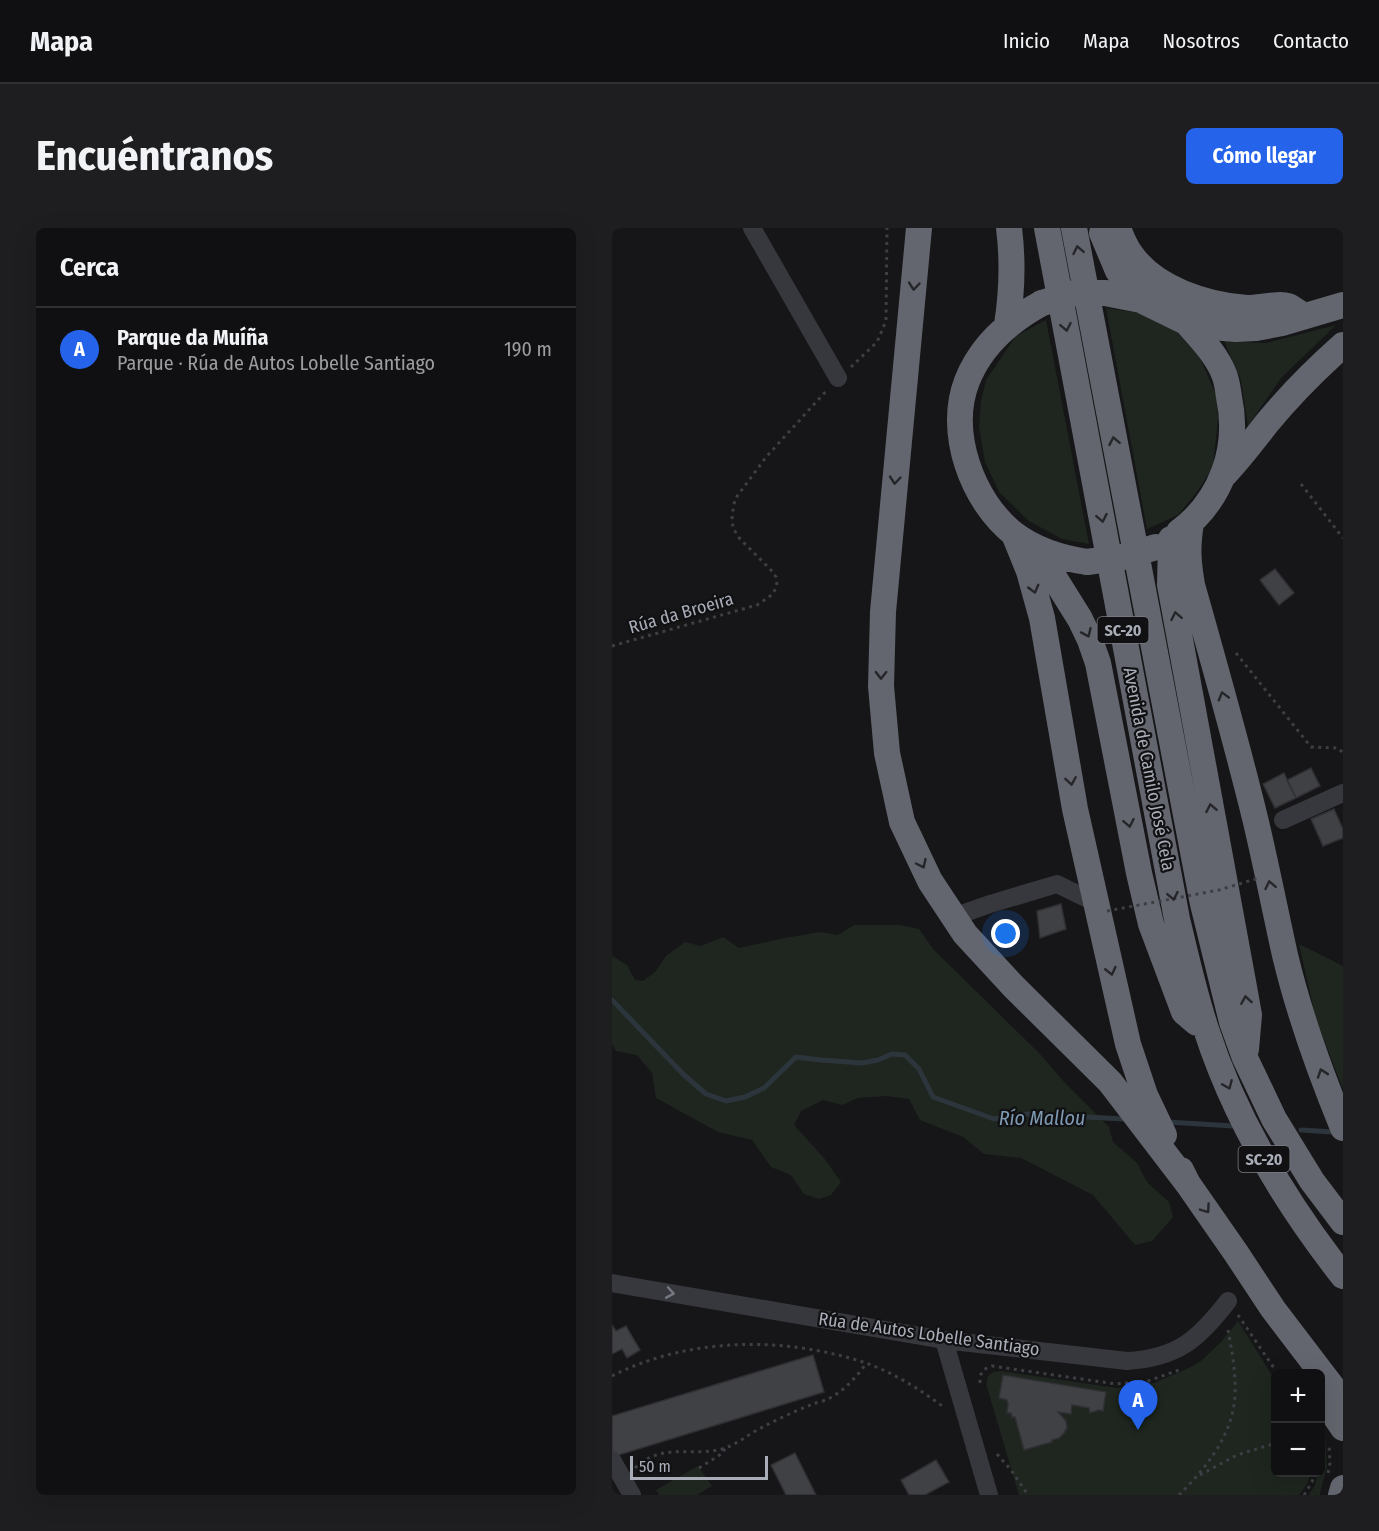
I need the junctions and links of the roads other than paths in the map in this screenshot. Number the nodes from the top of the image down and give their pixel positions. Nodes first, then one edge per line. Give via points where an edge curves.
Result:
1 (752, 228) edge
2 (919, 228) edge
3 (1009, 228) edge
4 (1047, 228) edge
5 (1074, 228) edge
6 (1100, 228) edge
7 (1118, 228) edge
8 (1141, 300) junction
9 (1343, 305) edge
10 (1304, 316) junction
11 (1186, 322) junction
12 (1007, 325) junction
13 (1343, 345) edge
14 (838, 378) road end
15 (1224, 474) junction
16 (1191, 523) junction
17 (1025, 541) junction
18 (1163, 543) junction
19 (1343, 793) edge
20 (1283, 820) dead end
21 (1102, 907) junction
22 (953, 917) junction
23 (1207, 1031) junction
24 (1245, 1058) junction
25 (1343, 1128) edge
26 (1188, 1184) junction
27 (1343, 1222) edge
28 (1343, 1276) edge
29 (612, 1283) edge
30 (1228, 1302) dead end
31 (1274, 1309) junction
32 (944, 1340) junction
33 (1304, 1369) edge
34 (1343, 1401) edge
35 (1325, 1406) edge
36 (1336, 1433) edge
37 (612, 1460) edge
38 (627, 1487) edge
39 (989, 1495) edge

1 - 14 street
2 -> 22 highway via 883,612 881,686 887,753 902,822 930,881
3 - 12 highway
4 -> 23 highway, Avenida de Camilo José Cela / SC-20 via 1177,919
24 -> 5 highway, Avenida de Camilo José Cela / SC-20 via 1226,1002 1203,904
6 - 8 highway via 1118,272
7 - 10 highway via 1129,253 1172,288 1223,305 1287,305
8 - 11 highway
8 - 12 highway, bridge via 1105,293 1075,293 1042,303
9 - 10 highway
10 - 11 highway via 1256,328
11 - 15 highway via 1225,375 1232,411 1232,442
12 - 17 highway via 979,357 966,382 960,436 980,493 996,516
13 - 15 highway via 1296,390
15 - 16 highway
16 - 18 highway
25 -> 16 highway via 1291,977 1238,746 1192,585 1188,559
17 - 18 highway, bridge via 1065,558 1086,562 1123,557
17 -> 21 highway via 1055,684 1075,809
17 -> 23 highway via 1080,619 1090,640 1151,924 1184,1012
24 -> 18 highway via 1249,1015
19 - 20 street
21 - 22 street via 1057,884
21 -> 26 highway via 1131,1054 1145,1095
22 - 26 highway via 1013,986 1110,1082
23 -> 28 highway, Avenida de Camilo José Cela / SC-20 via 1228,1087 1261,1153 1306,1227
24 - 27 highway, Avenida de Camilo José Cela / SC-20 via 1274,1119
26 -> 31 highway
29 -> 32 street, Rúa de Autos Lobelle Santiago
30 - 32 street, Rúa de Autos Lobelle Santiago via 1196,1338 1162,1356 1145,1360
31 - 33 highway
31 - 34 highway
32 - 39 street
35 - 36 highway
37 - 38 street

